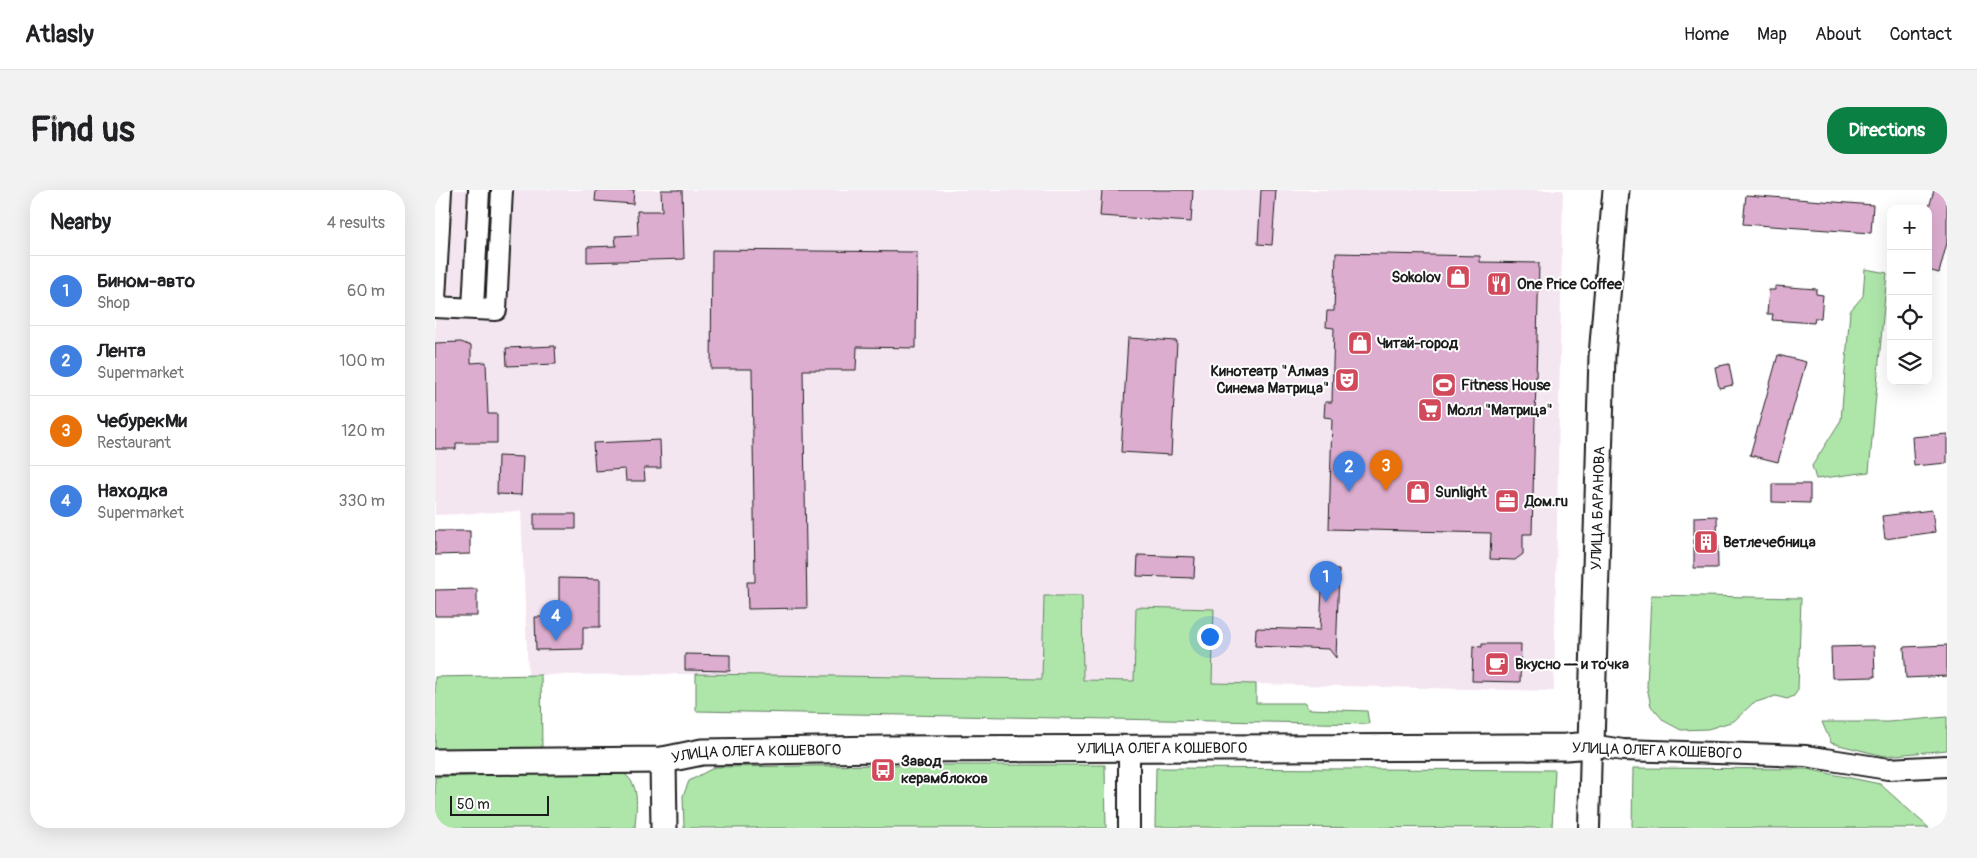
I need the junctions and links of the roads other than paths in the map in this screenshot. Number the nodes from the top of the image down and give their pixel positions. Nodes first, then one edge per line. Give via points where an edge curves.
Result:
1 (441, 190) edge
2 (479, 190) edge
3 (502, 190) edge
4 (1617, 190) edge
5 (435, 299) edge
6 (435, 307) edge
7 (473, 309) junction
8 (1591, 745) junction
9 (1129, 749) junction
10 (663, 760) junction
11 (435, 762) edge
12 (1947, 766) edge
13 (664, 828) edge
14 (1129, 828) edge
15 (1589, 828) edge

1 - 5 street
2 - 7 street
3 - 7 street via 496,310
4 - 8 main road, УЛИЦА БАРАНОВА via 1602,356
6 - 7 street
8 - 9 main road, УЛИЦА ОЛЕГА КОШЕВОГО via 1423,749
8 - 12 street, УЛИЦА ОЛЕГА КОШЕВОГО via 1623,750 1806,756 1888,770
8 - 15 street, УЛИЦА БАРАНОВА
9 - 10 main road, УЛИЦА ОЛЕГА КОШЕВОГО via 705,752
9 - 14 street
10 - 11 main road, УЛИЦА ОЛЕГА КОШЕВОГО
10 - 13 main road

